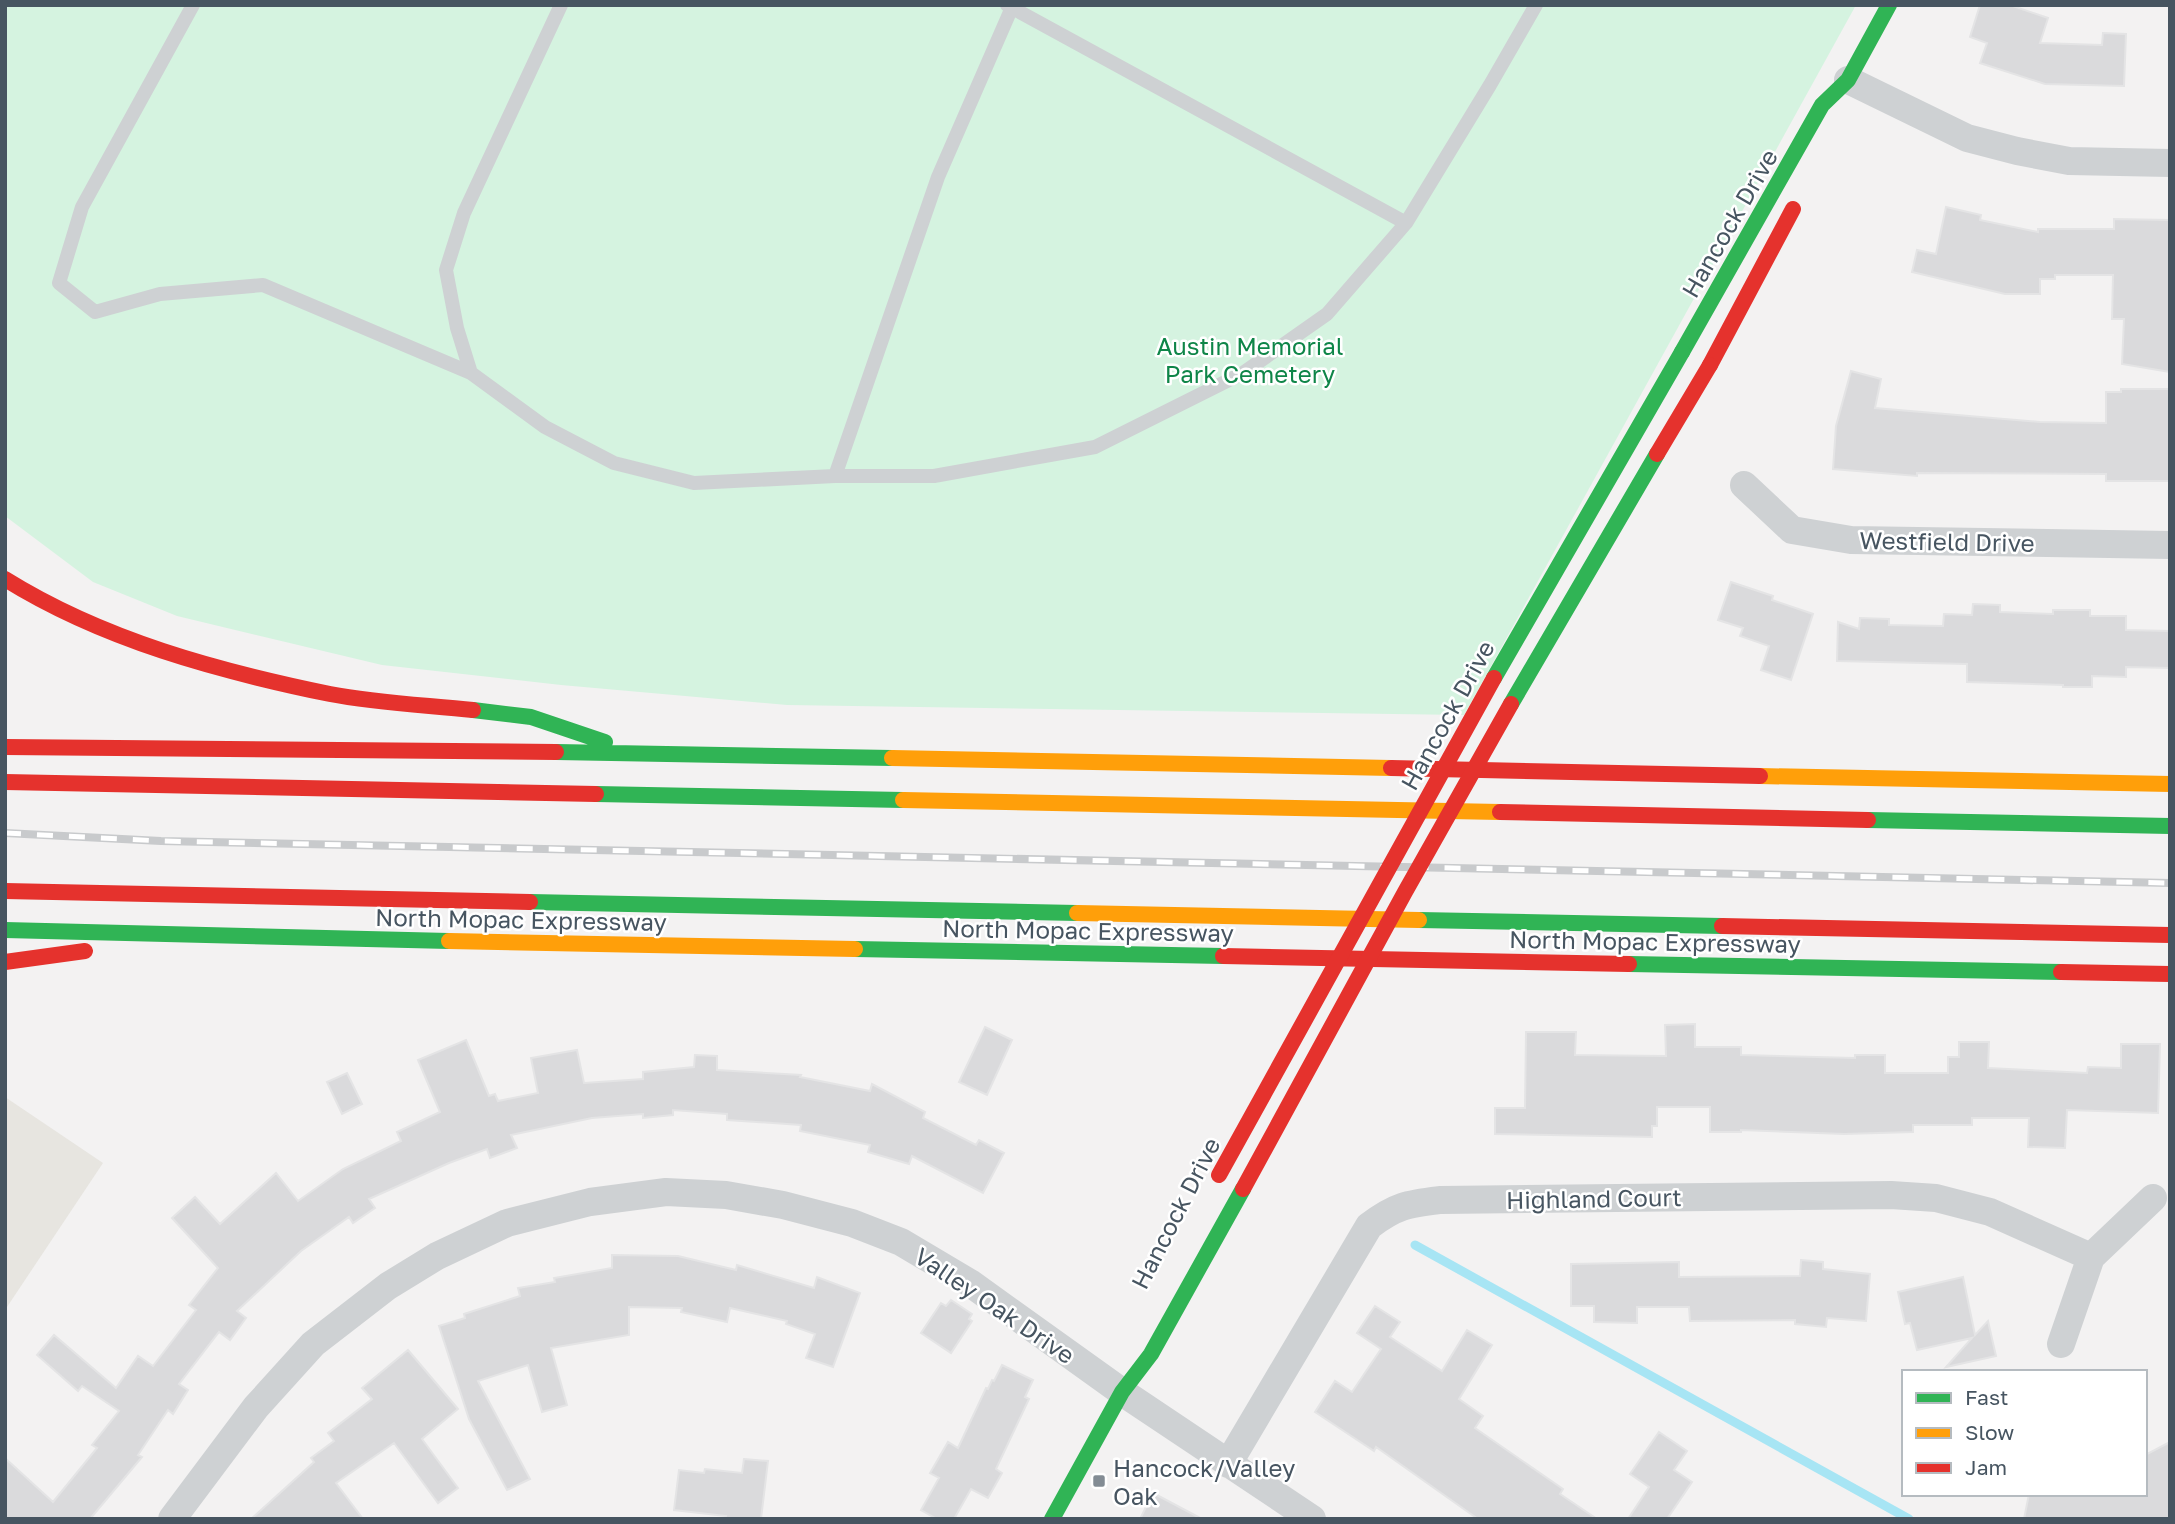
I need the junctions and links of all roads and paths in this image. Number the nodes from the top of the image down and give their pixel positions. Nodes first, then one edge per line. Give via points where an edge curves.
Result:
1 (193, 5) edge
2 (561, 5) edge
3 (1536, 5) edge
4 (1889, 5) edge
5 (1010, 6) edge
6 (1847, 92) junction
7 (2170, 163) edge
8 (1799, 198) dead end
9 (1406, 223) junction
10 (471, 373) junction
11 (835, 476) junction
12 (1744, 485) dead end
13 (2170, 545) edge
14 (5, 579) edge
15 (5, 747) edge
16 (637, 753) junction
17 (5, 782) edge
18 (2170, 784) edge
19 (2170, 826) edge
20 (5, 891) edge
21 (5, 930) edge
22 (2170, 935) edge
23 (198, 936) junction
24 (5, 962) edge
25 (2170, 974) edge
26 (1216, 1181) dead end
27 (2153, 1198) dead end
28 (2091, 1257) junction
29 (2061, 1344) dead end
30 (1130, 1356) dead end
31 (1122, 1392) junction
32 (1228, 1464) junction
33 (172, 1519) edge
34 (1052, 1519) edge
35 (1312, 1519) edge

1 - 10 lane via 82,207 59,283 95,312 160,294 263,285
2 - 10 lane via 464,214 446,270
3 - 9 lane
4 - 6 main road, Hancock Drive
5 - 9 lane
5 - 11 lane via 938,177
6 - 7 street via 1967,138 2017,151 2069,161
6 - 26 main road, Hancock Drive, bridge via 1822,105 1491,683
8 - 31 main road, Hancock Drive, bridge via 1710,365 1564,610 1405,892 1151,1354
9 - 11 lane via 1327,314 1243,373 1095,447 934,476
10 - 11 lane via 545,427 614,463 694,483
12 - 13 street, Westfield Drive via 1792,530 1851,540
14 - 16 main road via 42,601 161,652 332,694 531,717
15 - 16 main road
16 - 18 main road
17 - 19 main road
20 - 22 main road
21 - 23 main road, North Mopac Expressway
23 - 24 main road
23 - 25 main road, North Mopac Expressway
27 - 28 street
28 - 29 street
28 - 32 street, Highland Court via 1990,1212 1903,1195 1410,1204 1391,1210 1369,1226
30 - 31 main road, Hancock Drive
31 - 32 street, Valley Oak Drive
31 - 33 street, Valley Oak Drive via 970,1283 901,1242 852,1223 726,1195 666,1192 590,1202 507,1223 437,1256 388,1286 313,1344 256,1407
31 - 34 main road, Hancock Drive
32 - 35 street, Valley Oak Drive

